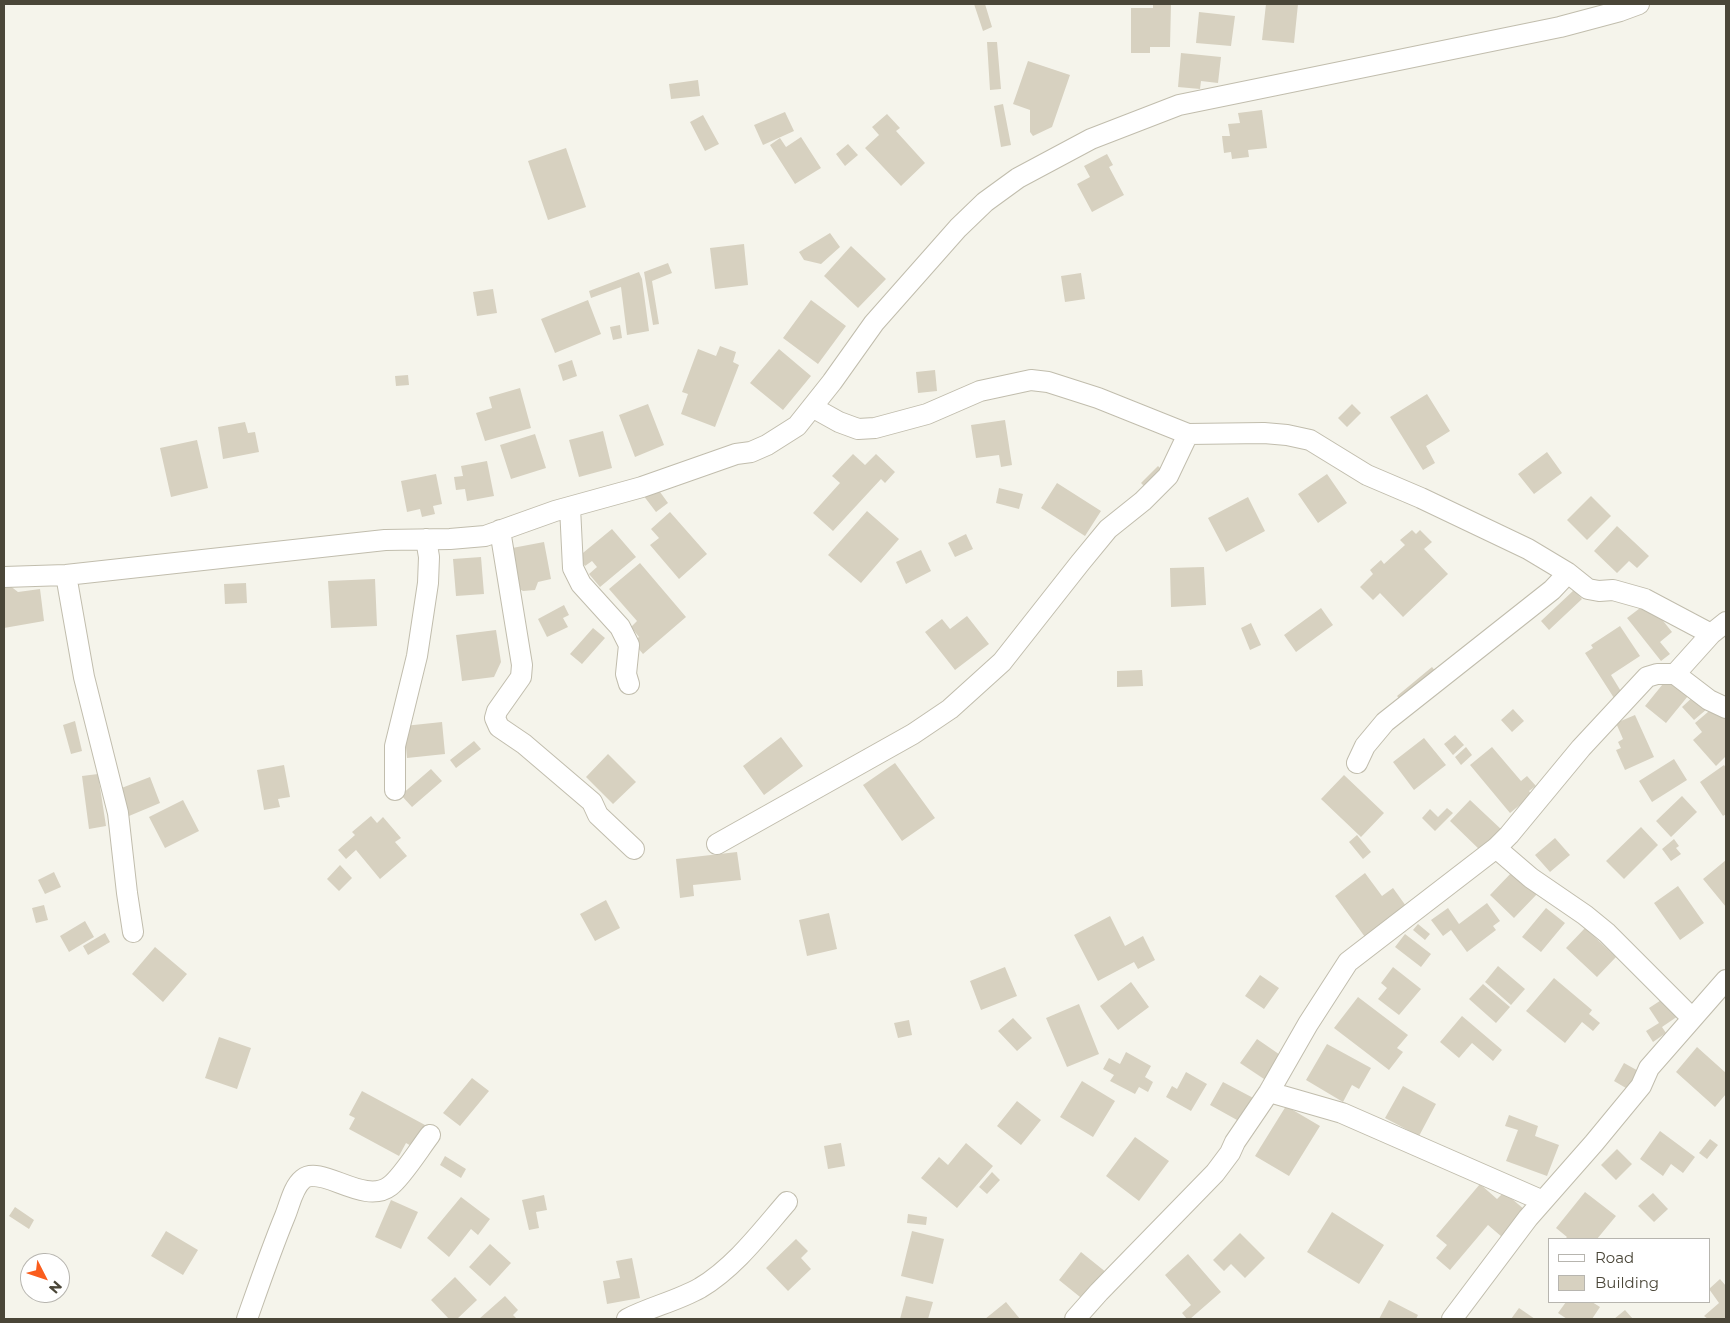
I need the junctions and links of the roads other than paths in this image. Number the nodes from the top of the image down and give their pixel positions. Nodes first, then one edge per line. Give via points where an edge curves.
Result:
1 (1638, 4) edge
2 (812, 407) junction
3 (1188, 434) junction
4 (570, 507) junction
5 (500, 530) junction
6 (426, 539) junction
7 (1568, 573) junction
8 (66, 575) junction
9 (4, 577) edge
10 (1719, 628) edge
11 (1675, 674) junction
12 (629, 684) dead end
13 (1726, 708) edge
14 (1357, 763) dead end
15 (395, 790) dead end
16 (717, 844) dead end
17 (1496, 848) junction
18 (634, 849) dead end
19 (133, 932) dead end
20 (1726, 980) edge
21 (1692, 1018) junction
22 (1268, 1092) junction
23 (430, 1135) dead end
24 (1542, 1201) junction
25 (787, 1202) dead end
26 (247, 1319) edge
27 (626, 1319) edge
28 (1075, 1319) edge
29 (1452, 1319) edge

1 - 2 street via 1560,27 1179,105 1091,138 1018,178 985,202 958,228 874,323
2 - 3 street via 858,429 874,428 927,414 980,391 1031,380 1098,398
2 - 4 street via 797,426 759,449
3 - 7 street via 1264,433 1310,440 1367,475 1528,549
3 - 16 street via 1168,476 1108,529 1002,662 950,709 913,734
4 - 5 street
4 - 12 street via 573,568 580,584 620,627 629,645 626,674
5 - 6 street via 485,536
5 - 18 street via 522,665 521,677 495,718 499,727 592,802 598,816
6 - 8 street via 385,540
6 - 15 street via 428,583 417,656 395,746
7 - 10 street via 1588,589 1613,590 1645,599
7 - 14 street via 1552,590 1385,722 1365,746
8 - 9 street
8 - 19 street via 84,677 118,813
10 - 11 street
11 - 13 street via 1709,700
11 - 17 street via 1647,677
17 - 21 street via 1531,878 1607,933
17 - 22 street via 1348,962
20 - 21 street
21 - 24 street via 1649,1068 1641,1086
22 - 24 street via 1342,1113
22 - 28 street via 1215,1173
23 - 26 street via 390,1186 380,1191 363,1191 314,1175 304,1178 296,1187
24 - 29 street
25 - 27 street via 715,1278

